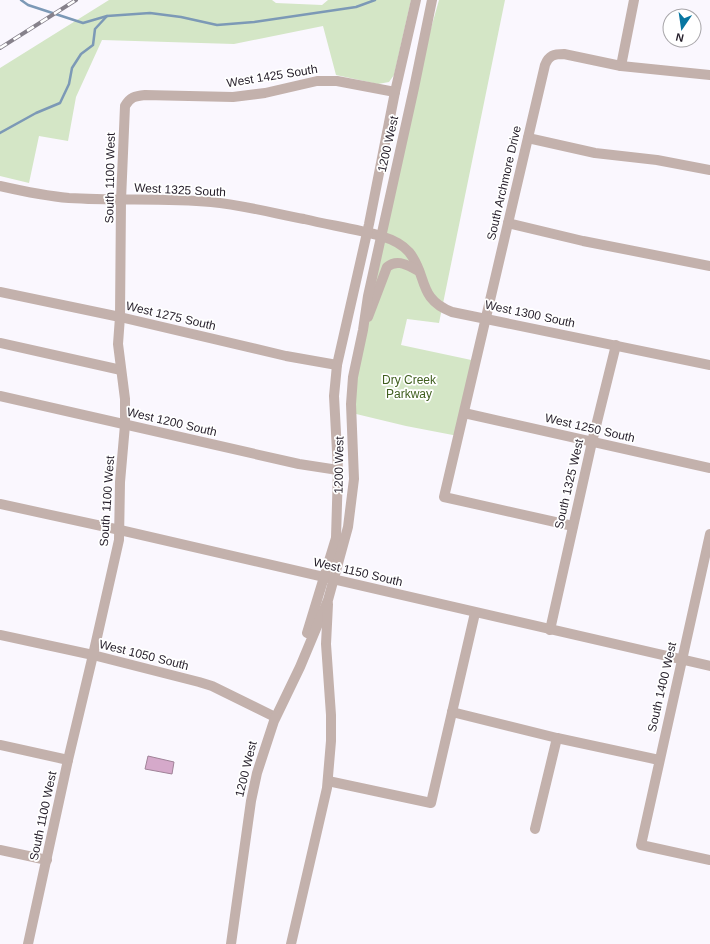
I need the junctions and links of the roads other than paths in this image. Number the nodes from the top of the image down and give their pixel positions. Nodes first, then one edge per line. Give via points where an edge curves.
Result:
1 (416, 0) edge
2 (432, 0) edge
3 (634, 0) edge
4 (621, 66) junction
5 (710, 75) edge
6 (395, 92) junction
7 (128, 100) joint
8 (528, 138) junction
9 (710, 170) edge
10 (0, 186) edge
11 (121, 200) junction
12 (508, 223) junction
13 (367, 233) junction
14 (381, 236) junction
15 (710, 266) edge
16 (419, 271) junction
17 (0, 292) edge
18 (120, 318) junction
19 (486, 319) junction
20 (363, 330) junction
21 (0, 343) edge
22 (616, 345) junction
23 (337, 365) junction
24 (710, 365) edge
25 (121, 370) junction
26 (0, 396) edge
27 (464, 413) junction
28 (125, 425) junction
29 (592, 442) junction
30 (710, 468) edge
31 (338, 470) junction
32 (0, 504) edge
33 (573, 526) junction
34 (120, 530) junction
35 (710, 534) edge
36 (324, 578) junction
37 (334, 580) junction
38 (328, 600) junction
39 (475, 613) junction
40 (550, 630) junction
41 (0, 635) edge
42 (94, 655) junction
43 (681, 660) junction
44 (710, 666) edge
45 (452, 712) junction
46 (273, 716) junction
47 (557, 738) junction
48 (0, 745) edge
49 (68, 760) junction
50 (659, 760) junction
51 (328, 781) junction
52 (535, 829) dead end
53 (0, 850) edge
54 (46, 860) junction
55 (710, 860) edge
56 (28, 944) edge
57 (224, 944) edge
58 (231, 944) edge
59 (291, 944) edge

1 - 6 street, 1200 West
2 - 14 street, 1200 West
3 - 4 street
4 - 5 street
4 - 8 street, South Archmore Drive via 564,54 551,56 545,64
6 - 7 street, West 1425 South via 337,81 317,81 265,93 233,97 145,95 134,96
6 - 13 street, 1200 West
7 - 11 street, South 1100 West via 125,106
8 - 9 street via 594,153 657,160
8 - 12 street, South Archmore Drive
10 - 11 street, West 1325 South via 67,198
11 - 13 street, West 1325 South via 212,202
11 - 18 street, South 1100 West
12 - 15 street
12 - 19 street, South Archmore Drive
13 - 14 street, West 1325 South
13 - 23 street, 1200 West
14 - 16 street, West 1300 South via 406,249
14 - 20 street, 1200 West
16 - 19 street, West 1300 South via 426,290 438,305 452,312
16 - 20 street via 400,262 387,267
17 - 18 street, West 1275 South
18 - 23 street, West 1275 South
18 - 25 street, South 1100 West via 118,344
19 - 22 street, West 1300 South
19 - 27 street, South Archmore Drive
20 - 37 street, 1200 West via 352,377 354,478 348,527
21 - 25 street
22 - 24 street, West 1300 South
22 - 29 street, South 1325 West
23 - 31 street, 1200 West via 334,396
25 - 28 street, South 1100 West
26 - 28 street, West 1200 South
27 - 29 street, West 1250 South
27 - 33 street, South Archmore Drive via 444,497
28 - 31 street, West 1200 South via 299,464
28 - 34 street, South 1100 West via 120,482
29 - 30 street, West 1250 South
29 - 33 street, South 1325 West
31 - 36 street, 1200 West via 336,538
32 - 34 street, West 1150 South
33 - 40 street, South 1325 West
34 - 36 street, West 1150 South
34 - 42 street, South 1100 West
35 - 43 street, South 1400 West
36 - 37 street, West 1150 South
36 - 46 street, 1200 West via 301,651
37 - 38 street, 1200 West
37 - 39 street, West 1150 South
38 - 46 street, 1200 West via 300,667
38 - 51 street via 326,644 331,734
39 - 40 street, West 1150 South
39 - 45 street
40 - 43 street, West 1150 South
41 - 42 street, West 1050 South
42 - 46 street, West 1050 South via 199,682
42 - 49 street, South 1100 West
43 - 44 street, West 1150 South
43 - 50 street, South 1400 West
45 - 47 street
45 - 51 street via 431,803
46 - 57 street, 1200 West via 259,746 243,813
46 - 58 street, 1200 West via 251,801
47 - 50 street
47 - 52 street
48 - 49 street
49 - 54 street, South 1100 West
50 - 55 street, South 1400 West via 641,845
51 - 59 street
53 - 54 street
54 - 56 street, South 1100 West

